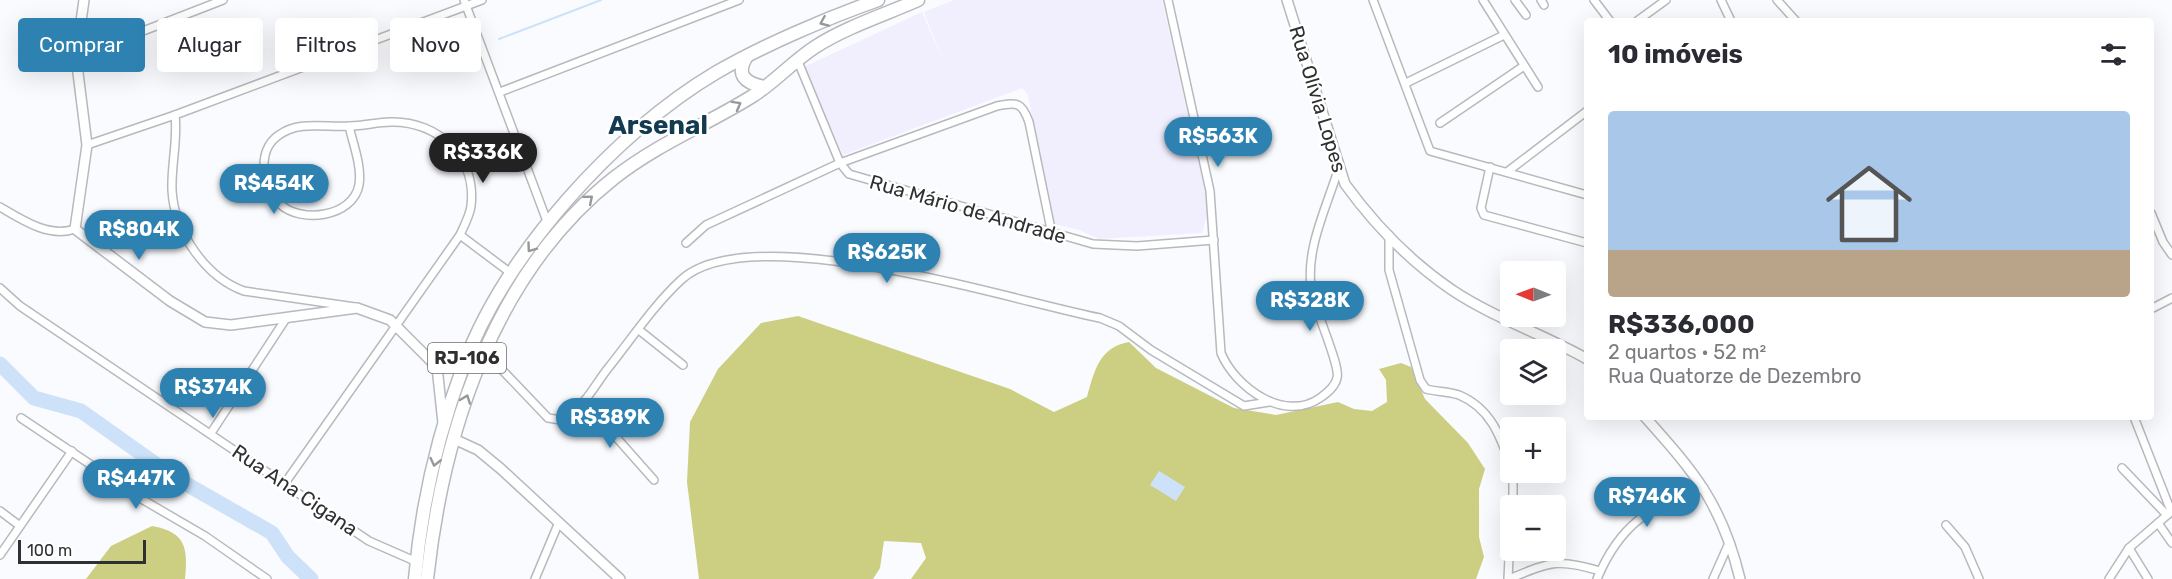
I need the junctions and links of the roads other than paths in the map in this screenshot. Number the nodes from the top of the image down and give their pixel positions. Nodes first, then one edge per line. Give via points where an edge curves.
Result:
1 (84, 0) edge
2 (223, 0) edge
3 (482, 0) edge
4 (739, 0) edge
5 (878, 0) edge
6 (918, 0) edge
7 (1168, 0) edge
8 (1373, 0) edge
9 (1515, 0) edge
10 (1594, 0) edge
11 (1666, 0) edge
12 (1721, 0) edge
13 (1778, 0) edge
14 (1290, 1) edge
15 (1485, 1) edge
16 (465, 3) edge
17 (1526, 15) dead end
18 (81, 18) edge
19 (1608, 18) edge
20 (1641, 18) edge
21 (1730, 18) edge
22 (1793, 18) edge
23 (145, 30) edge
24 (1504, 35) junction
25 (747, 56) junction
26 (797, 59) junction
27 (1524, 66) junction
28 (78, 72) edge
29 (1406, 83) junction
30 (764, 87) junction
31 (1538, 87) dead end
32 (500, 92) junction
33 (1584, 113) edge
34 (175, 115) junction
35 (1440, 123) dead end
36 (349, 126) junction
37 (87, 145) junction
38 (840, 163) junction
39 (1339, 167) junction
40 (1490, 167) junction
41 (1507, 172) junction
42 (1584, 194) edge
43 (0, 207) edge
44 (2154, 220) edge
45 (548, 224) junction
46 (75, 229) junction
47 (1052, 234) junction
48 (460, 235) junction
49 (1389, 235) junction
50 (1214, 240) junction
51 (1584, 242) edge
52 (686, 243) dead end
53 (2172, 255) edge
54 (512, 274) junction
55 (0, 288) edge
56 (2172, 298) edge
57 (2154, 307) edge
58 (357, 308) junction
59 (287, 317) junction
60 (395, 326) junction
61 (639, 330) junction
62 (485, 352) junction
63 (1584, 357) edge
64 (463, 365) junction
65 (683, 365) dead end
66 (437, 368) junction
67 (584, 401) junction
68 (1269, 402) junction
69 (21, 418) dead end
70 (1648, 420) edge
71 (2135, 420) edge
72 (444, 426) junction
73 (211, 433) junction
74 (1500, 433) edge
75 (454, 439) junction
76 (72, 452) junction
77 (2122, 468) dead end
78 (654, 480) dead end
79 (285, 483) junction
80 (1705, 488) junction
81 (0, 511) edge
82 (2170, 512) edge
83 (559, 522) junction
84 (2158, 523) junction
85 (1946, 525) dead end
86 (20, 526) junction
87 (1731, 540) junction
88 (2172, 543) edge
89 (2128, 548) junction
90 (0, 555) edge
91 (1509, 561) edge
92 (417, 562) junction
93 (1600, 571) junction
94 (267, 579) edge
95 (415, 579) edge
96 (427, 579) edge
97 (535, 579) edge
98 (620, 579) edge
99 (1509, 579) edge
100 (1597, 579) edge
101 (1713, 579) edge
102 (1740, 579) edge
103 (1979, 579) edge
104 (2109, 579) edge
105 (2148, 579) edge

1 - 18 street
2 - 23 street
3 - 16 street
4 - 32 street
5 -> 25 highway, RJ-106
6 - 26 highway, RJ-106 via 850,29
7 - 50 street via 1210,191
8 - 29 street
9 - 17 street
10 - 19 street
11 - 20 street
12 - 21 street
13 - 22 street
14 - 39 street, Rua Olívia Lopes
15 - 24 street
16 - 32 street
16 - 34 street
24 - 27 street
24 - 29 street
25 - 30 highway via 741,71 745,80
25 - 45 highway, RJ-106 via 682,95 635,131
26 - 30 highway, RJ-106
26 - 38 street
27 - 31 street
27 - 35 street
28 - 37 street
29 - 40 street via 1430,151
62 -> 30 highway, RJ-106 via 517,287 550,240 579,208 651,151
32 - 45 street
33 - 41 street
34 - 37 street
34 - 58 street via 173,204 188,239 214,273 228,285 244,291
36 - 36 street via 294,127 277,136 266,150 264,168 267,184 280,204 309,216 340,209 354,197 359,184 358,167
36 - 48 street via 392,122 439,134 453,145 468,172 472,191 471,208
37 - 46 street
38 - 47 street, Rua Mário de Andrade via 849,174
38 - 47 street via 1017,102 1029,122
38 - 52 street via 706,225
39 - 49 street, Rua Olívia Lopes via 1345,184
39 - 68 street via 1311,262 1314,303 1336,363 1337,379 1333,388 1310,405 1284,407
40 - 41 street
40 - 51 street via 1482,214
41 - 42 street
43 - 46 street via 47,230
44 - 53 street
45 -> 54 highway, RJ-106
46 - 59 street via 170,302 206,322 231,325
47 - 50 street, Rua Mário de Andrade via 1107,247
48 - 54 street
48 - 60 street
49 - 63 street, Rua Olívia Lopes via 1452,290
49 - 74 street via 1389,270 1420,380 1426,389 1460,395 1481,408
50 - 68 street via 1219,342 1227,367
54 - 64 highway, RJ-106
55 - 73 street, Rua Ana Cigana via 30,313
56 - 57 street
58 - 59 street
58 - 60 street via 377,313
59 - 73 street
60 - 66 street
60 - 79 street
61 - 65 street
61 - 67 street
61 - 68 street via 691,272 736,259 798,256 932,279 1100,318 1119,326 1244,406
62 - 67 street via 548,418 567,418
75 -> 62 highway, RJ-106
64 - 66 street
64 - 72 highway, RJ-106
66 - 72 street
67 - 78 street
69 - 76 street
70 - 80 street
71 - 82 street
72 -> 92 highway, RJ-106
73 - 79 street, Rua Ana Cigana
75 - 83 street via 478,450
75 - 96 highway, RJ-106 via 434,526
76 - 86 street
76 - 94 street
77 - 82 street
79 - 92 street, Rua Ana Cigana via 369,541
80 - 87 street
80 - 93 street via 1652,510 1630,525
81 - 86 street
82 - 84 street
83 - 97 street
83 - 98 street
84 - 88 street
84 - 89 street
85 - 103 street via 1965,547
86 - 90 street
87 - 101 street
87 - 102 street
89 - 104 street
89 - 105 street
91 - 99 street
92 - 95 highway, RJ-106
93 - 99 street via 1562,561
93 - 100 street

